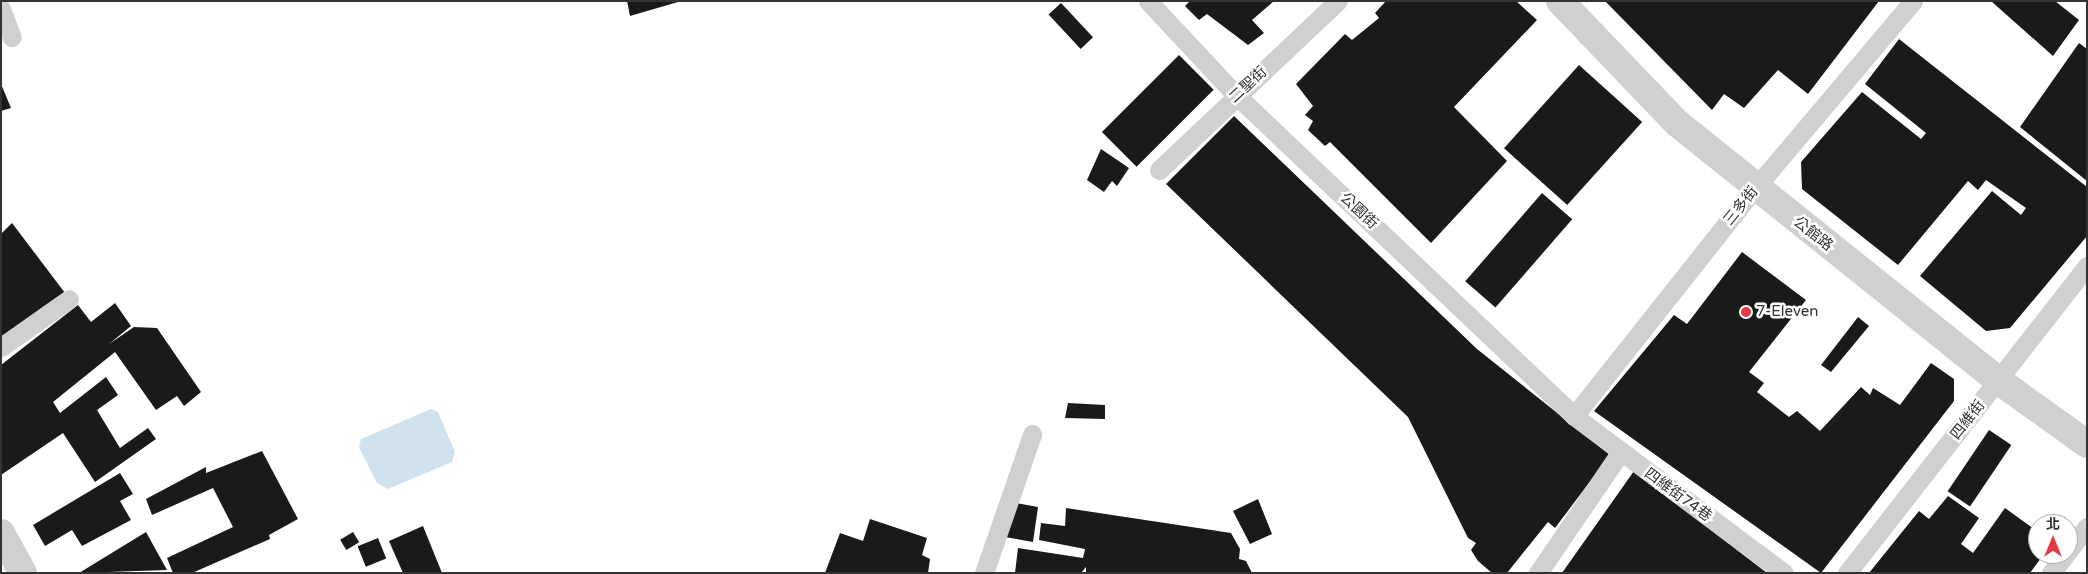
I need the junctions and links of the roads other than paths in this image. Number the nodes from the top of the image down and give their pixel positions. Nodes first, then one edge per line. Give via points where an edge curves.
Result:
1 (1148, 1) edge
2 (1338, 1) edge
3 (1560, 1) edge
4 (1913, 1) edge
5 (1, 9) edge
6 (12, 37) dead end
7 (1236, 95) junction
8 (1159, 170) dead end
9 (1755, 188) junction
10 (2087, 266) edge
11 (69, 299) dead end
12 (1, 347) edge
13 (1999, 381) junction
14 (1574, 416) junction
15 (1032, 434) dead end
16 (2087, 444) edge
17 (1620, 453) junction
18 (2087, 527) edge
19 (1, 533) edge
20 (2078, 538) edge
21 (24, 573) edge
22 (984, 573) edge
23 (1538, 573) edge
24 (1784, 573) edge
25 (1847, 573) edge

1 - 7 lane, 公園街
2 - 7 lane, 二聖街
3 - 9 street, 公館路 via 1676,123
4 - 9 lane, 三多街
5 - 6 lane
7 - 8 lane, 二聖街
7 - 14 lane, 公園街
9 - 13 street, 公館路
9 - 14 lane, 三多街
10 - 13 lane, 四維街
11 - 12 lane
13 - 16 street, 公館路
13 - 25 lane, 四維街
14 - 17 lane, 四維街74巷
15 - 22 lane
17 - 23 lane
17 - 24 lane, 四維街74巷
18 - 20 lane
19 - 21 street

